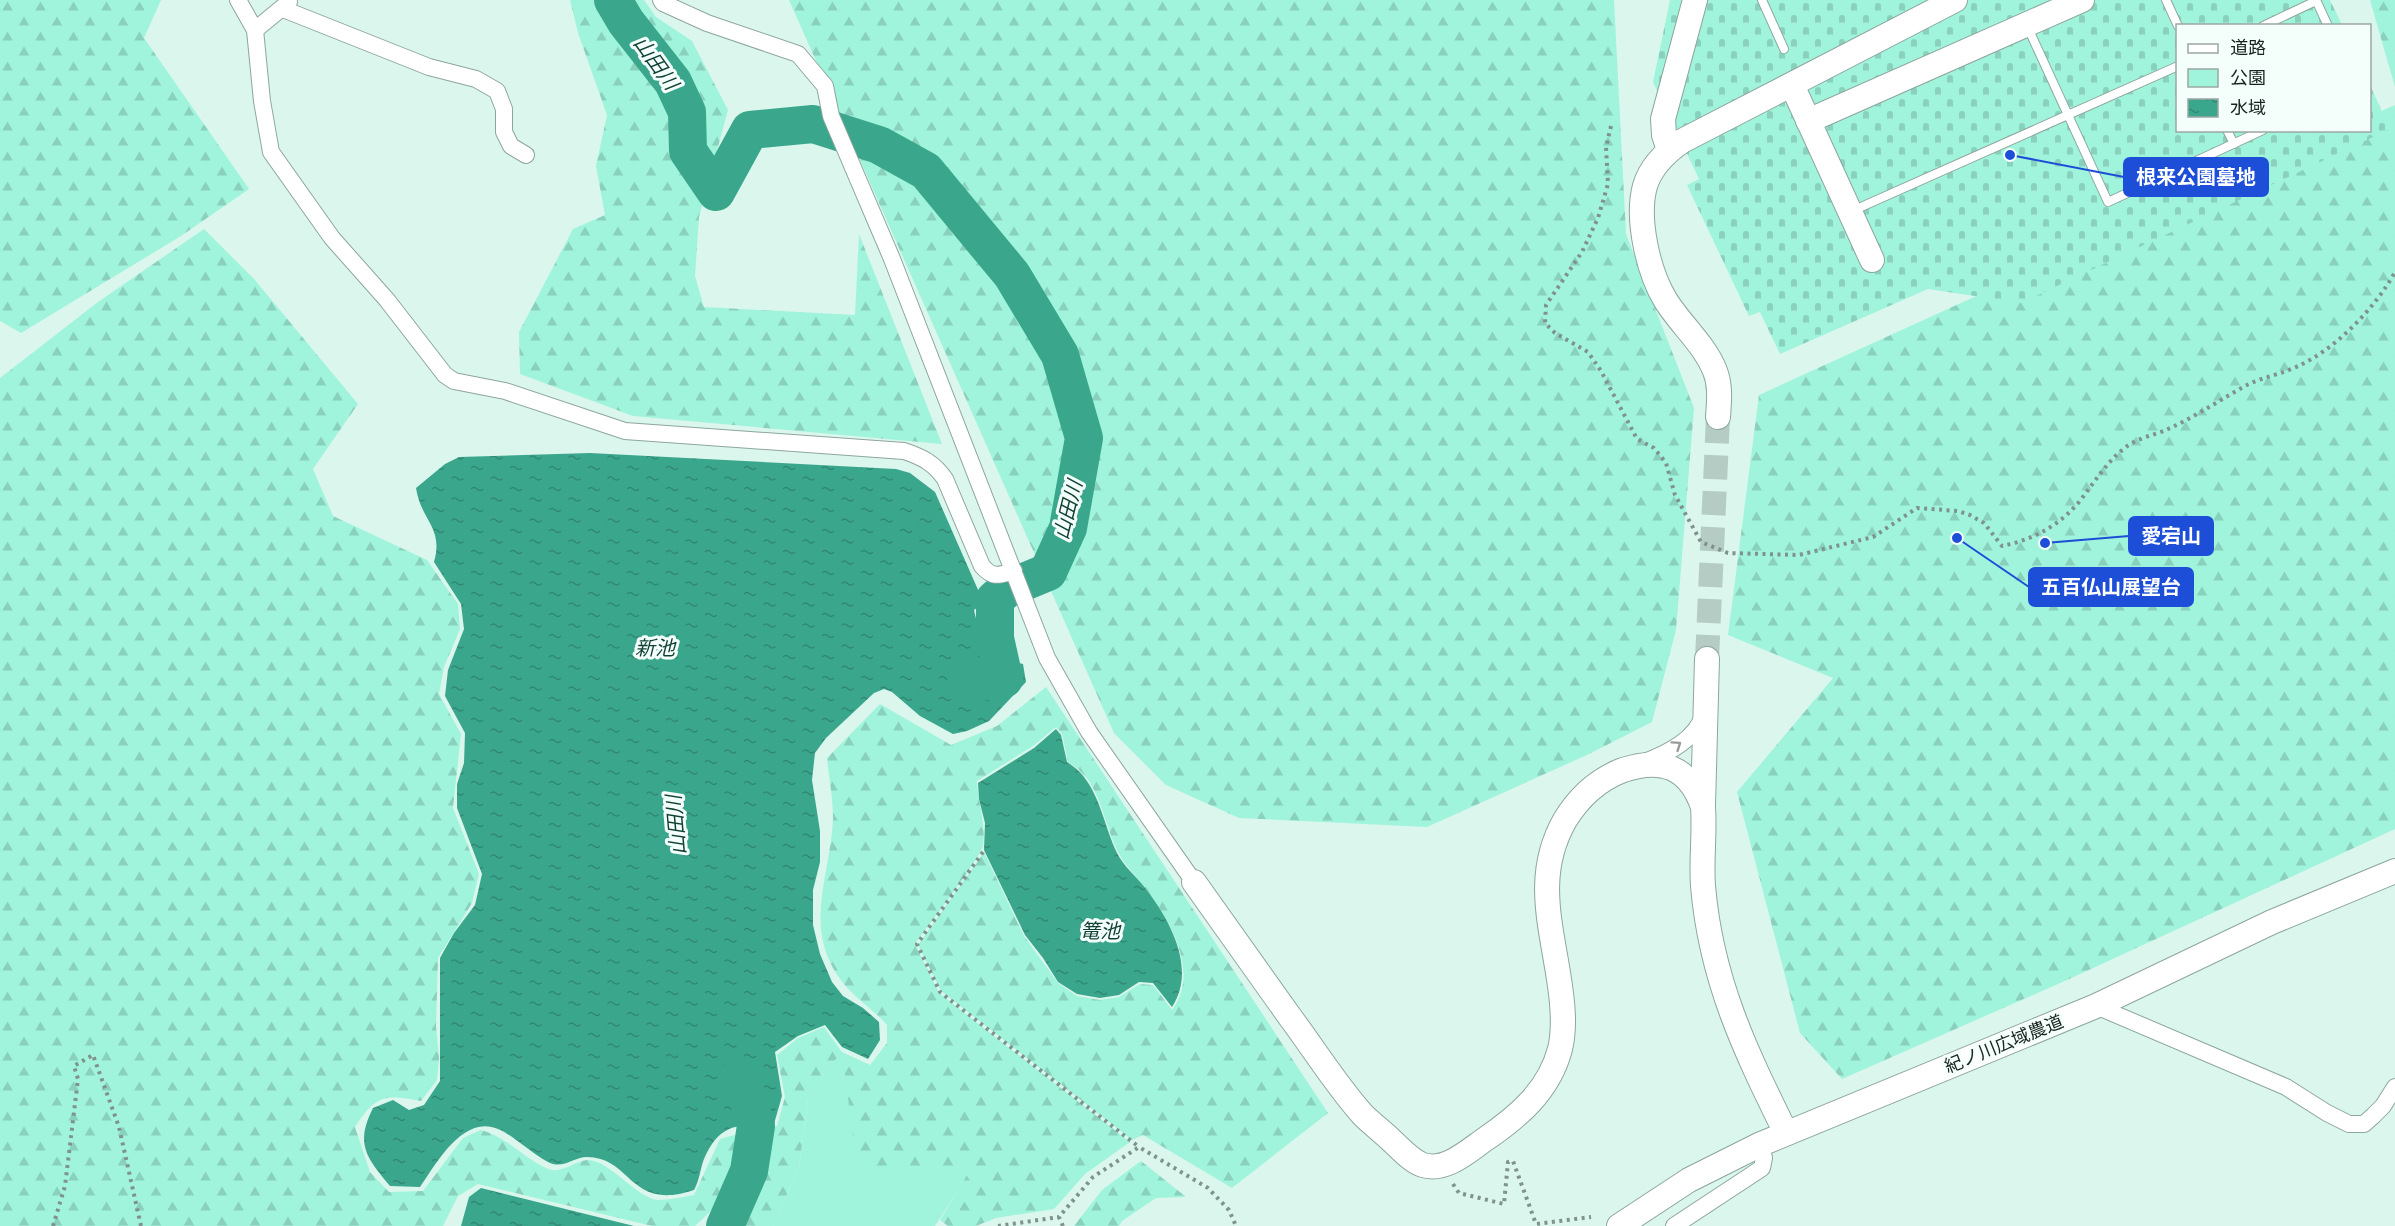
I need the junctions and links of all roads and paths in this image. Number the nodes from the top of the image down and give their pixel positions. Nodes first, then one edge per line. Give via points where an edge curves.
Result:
1 (238, 0) edge
2 (661, 0) edge
3 (1695, 0) edge
4 (1762, 0) edge
5 (1955, 0) edge
6 (2082, 0) edge
7 (2166, 0) edge
8 (2316, 0) edge
9 (287, 4) edge
10 (2177, 24) edge
11 (2267, 24) edge
12 (2327, 24) edge
13 (2026, 25) junction
14 (255, 30) junction
15 (1784, 49) dead end
16 (2176, 67) edge
17 (1792, 85) junction
18 (2068, 115) junction
19 (1808, 121) junction
20 (1611, 126) dead end
21 (2228, 132) edge
22 (2259, 132) edge
23 (2234, 144) junction
24 (1669, 150) junction
25 (526, 155) dead end
26 (1850, 212) junction
27 (1872, 260) dead end
28 (2395, 272) edge
29 (1718, 417) tunnel mouth
30 (1014, 570) junction
31 (1707, 659) tunnel mouth
32 (1705, 707) junction
33 (1633, 767) junction
34 (1703, 807) junction
35 (983, 852) dead end
36 (2395, 871) edge
37 (1194, 882) joint
38 (2096, 1006) junction
39 (2395, 1087) edge
40 (1786, 1133) junction
41 (1761, 1144) junction
42 (1139, 1147) junction
43 (1453, 1184) dead end
44 (1059, 1217) junction
45 (1592, 1217) dead end
46 (53, 1226) edge
47 (141, 1226) edge
48 (998, 1226) edge
49 (1063, 1226) edge
50 (1236, 1226) edge
51 (1619, 1226) edge
52 (1674, 1226) edge

1 - 14 street
2 - 30 street via 707,23 798,54 825,86 831,116 892,259
3 - 24 street via 1663,119
4 - 15 lane
5 - 17 street
6 - 13 street
7 - 10 lane
8 - 11 lane
8 - 12 lane
9 - 14 street
9 - 25 street via 429,67 476,79 497,91 504,109 507,139
13 - 18 lane
13 - 19 street
14 - 30 street via 271,152 332,238 445,375 454,381 505,391 625,431 904,451 925,458 945,479 982,566 996,576
16 - 18 lane
17 - 19 street
17 - 24 street
18 - 23 lane via 2108,202
18 - 26 lane
19 - 26 street
20 - 28 path via 1606,147 1608,184 1598,218 1582,252 1546,304 1545,323 1588,352 1637,439 1654,448 1666,463 1675,495 1701,542 1728,553 1799,555 1873,537 1917,508 1970,515 1984,523 2002,546 2023,542 2054,526 2128,445 2168,429 2250,384 2315,357 2341,337 2384,292
21 - 23 lane
22 - 23 lane
24 - 29 street via 1645,187 1647,250 1664,298 1716,372
26 - 27 street
30 - 37 street via 1047,658 1062,686 1089,732
31 - 32 street
33 -> 32 street via 1684,741 1702,722
32 - 34 street
33 - 34 street via 1649,763 1670,766 1691,785
33 - 37 street via 1605,778 1581,797 1561,828 1549,857 1546,890 1563,1010 1563,1031 1554,1066 1522,1112 1443,1165 1423,1165 1413,1160 1363,1115
34 - 40 street via 1702,883 1718,973 1748,1055
35 - 42 path via 917,944 940,992
36 - 38 street, 紀ノ川広域農道 via 2272,922
38 - 39 street via 2286,1087 2349,1124 2364,1124 2383,1106
38 - 40 street, 紀ノ川広域農道
40 - 41 street, 紀ノ川広域農道
41 - 51 street, 紀ノ川広域農道 via 1689,1180
41 - 52 street via 1762,1168
42 - 44 path via 1093,1177
42 - 50 path via 1208,1188 1229,1210
43 - 45 path via 1459,1194 1504,1204 1509,1162 1513,1161 1536,1224
44 - 48 path
44 - 49 path
46 - 47 path via 65,1185 78,1079 74,1066 93,1055 118,1127

